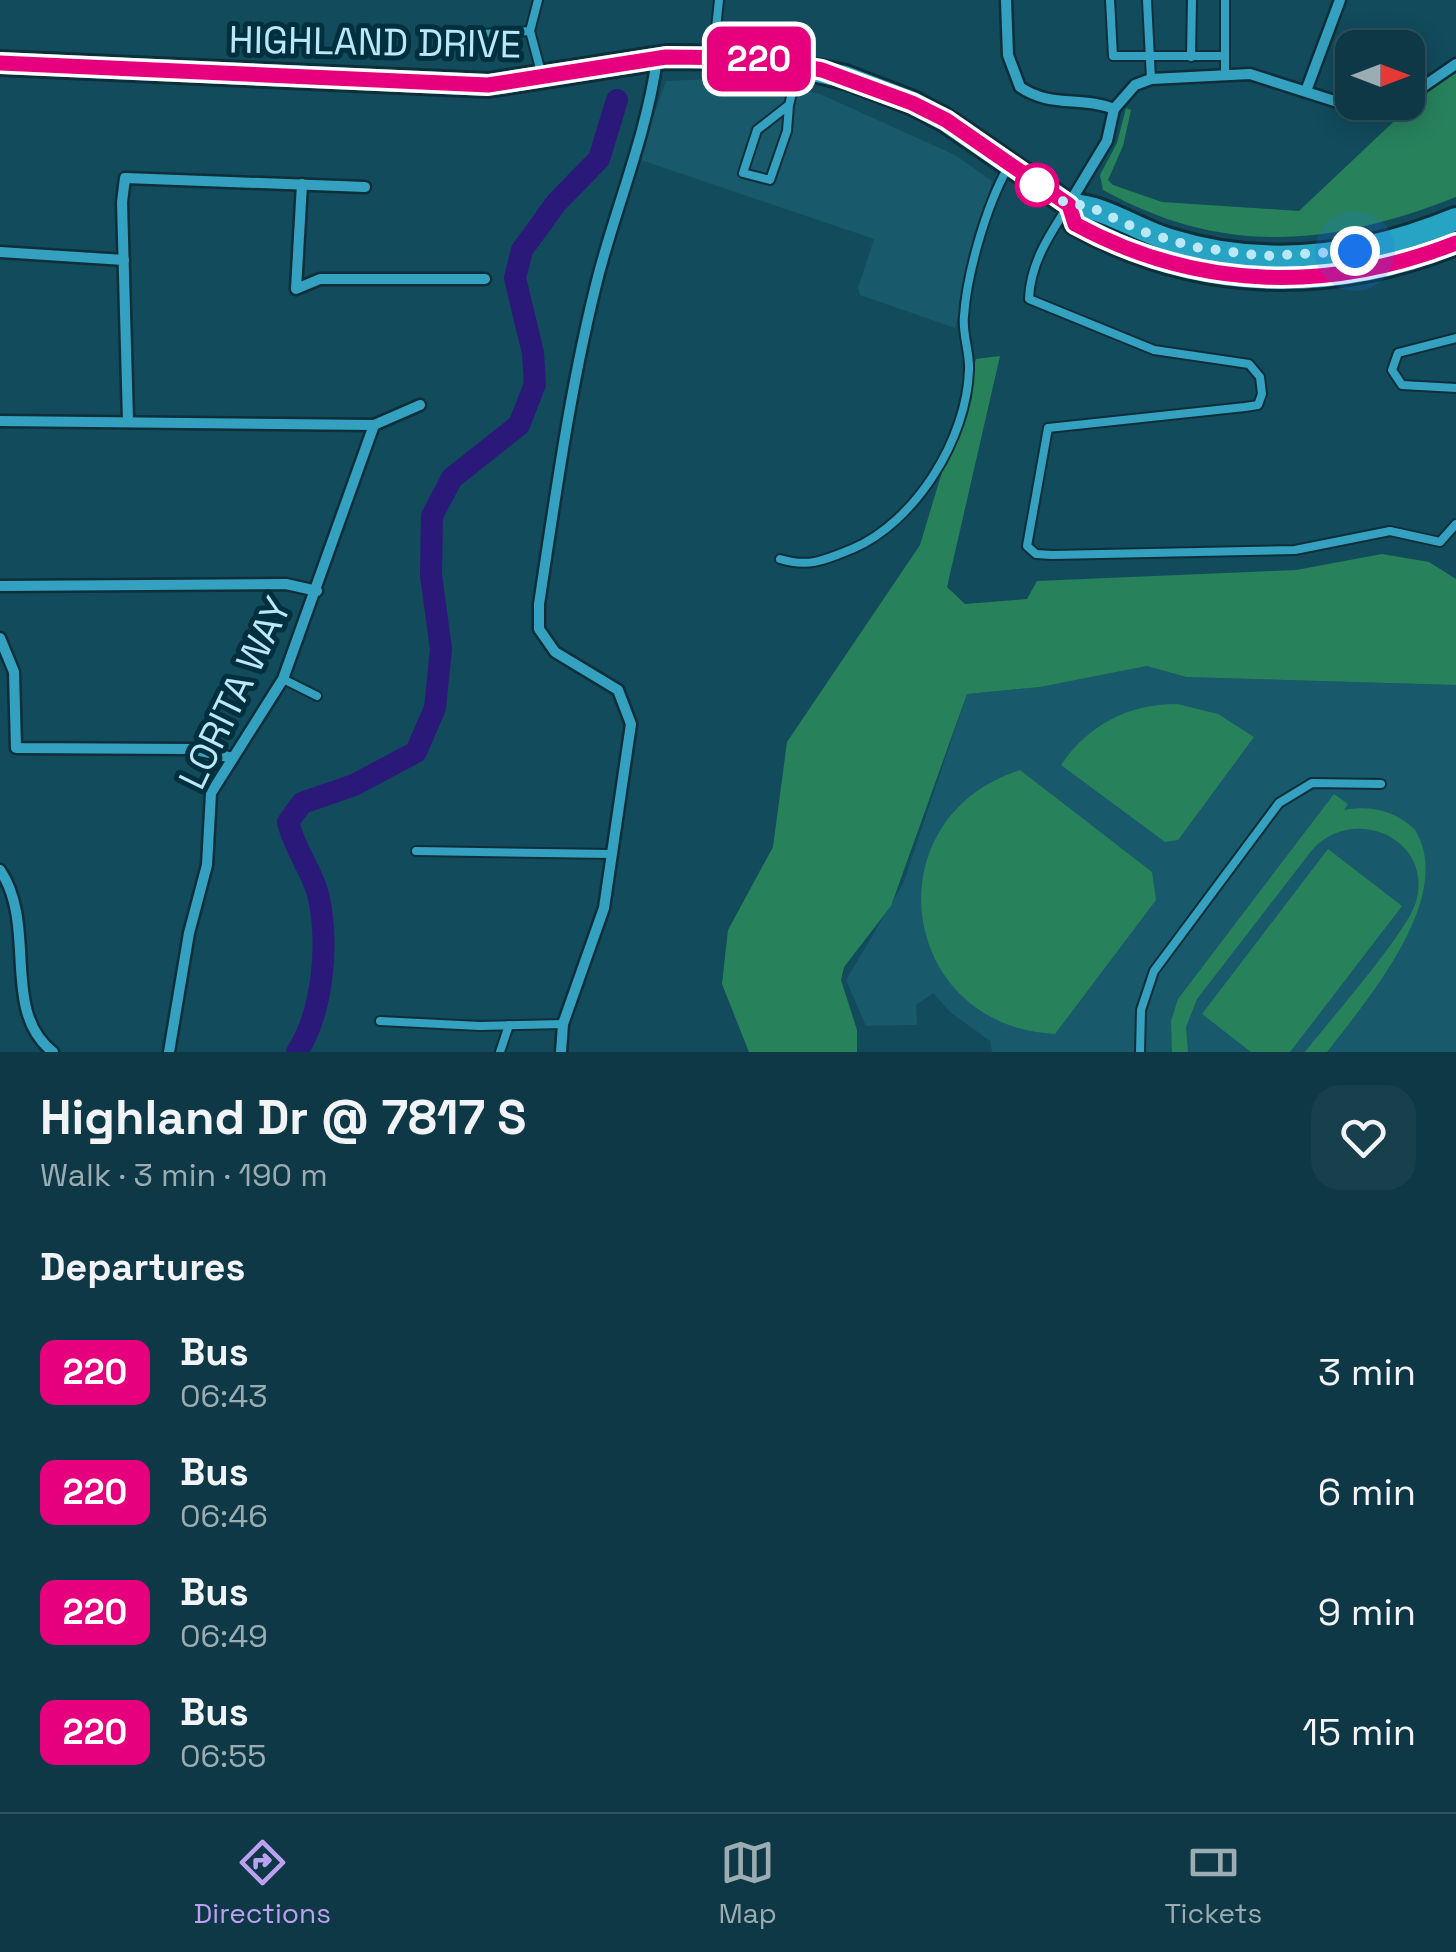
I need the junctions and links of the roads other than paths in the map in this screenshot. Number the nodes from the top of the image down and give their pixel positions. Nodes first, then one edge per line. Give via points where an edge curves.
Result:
1 (538, 0) edge
2 (719, 0) edge
3 (1006, 0) edge
4 (1110, 0) edge
5 (1147, 0) edge
6 (1192, 0) edge
7 (1225, 0) edge
8 (1340, 0) edge
9 (530, 31) junction
10 (467, 34) dead end
11 (714, 56) junction
12 (1224, 56) junction
13 (1146, 57) junction
14 (1192, 57) junction
15 (657, 58) junction
16 (0, 63) edge
17 (798, 64) junction
18 (1456, 64) edge
19 (1224, 75) junction
20 (1151, 79) junction
21 (542, 80) junction
22 (1425, 86) edge
23 (1306, 91) junction
24 (1335, 101) edge
25 (789, 104) junction
26 (1114, 109) junction
27 (1009, 166) junction
28 (302, 184) junction
29 (364, 188) dead end
30 (1069, 205) junction
31 (1456, 219) edge
32 (1456, 243) edge
33 (0, 252) edge
34 (124, 260) junction
35 (485, 279) dead end
36 (1456, 338) edge
37 (1456, 388) edge
38 (420, 405) dead end
39 (0, 421) edge
40 (128, 422) junction
41 (374, 425) junction
42 (1456, 524) edge
43 (780, 559) dead end
44 (0, 586) edge
45 (317, 590) junction
46 (0, 638) edge
47 (284, 679) junction
48 (317, 696) dead end
49 (233, 758) junction
50 (1381, 784) dead end
51 (416, 850) dead end
52 (611, 854) junction
53 (0, 870) edge
54 (380, 1020) dead end
55 (563, 1024) junction
56 (509, 1025) junction
57 (54, 1052) edge
58 (169, 1052) edge
59 (500, 1052) edge
60 (561, 1052) edge
61 (1140, 1052) edge

1 - 9 lane
2 - 11 lane
3 - 26 street via 1008,55 1020,87 1043,100
4 - 13 lane via 1109,53
5 - 13 lane
6 - 14 lane
7 - 12 lane
8 - 23 street
9 - 10 lane
9 - 21 lane
11 - 15 main road, HIGHLAND DRIVE
11 - 17 main road, HIGHLAND DRIVE
12 - 14 lane
12 - 19 lane
13 - 14 lane
13 - 20 lane
15 - 21 main road, HIGHLAND DRIVE
15 - 52 street via 598,276 539,604 539,629 555,652 604,677 628,706 629,743
16 - 21 main road, HIGHLAND DRIVE via 356,81
17 - 25 lane
17 - 27 main road, HIGHLAND DRIVE via 912,103
18 - 22 street
19 - 20 street
19 - 23 street via 1264,77
20 - 26 street
23 - 24 street
25 - 25 lane via 757,130 743,172 770,180
26 - 30 street via 1107,141
27 - 30 main road, HIGHLAND DRIVE
27 - 43 lane via 992,200 964,315 969,369 958,421 928,486 870,542 805,566
28 - 29 street
28 - 34 street via 125,178
28 - 35 street via 296,289 320,279
30 - 31 main road, HIGHLAND DRIVE via 1086,205 1194,247 1263,256 1355,251
30 - 32 main road, HIGHLAND DRIVE via 1075,224 1120,246 1246,278 1345,275
30 - 42 lane via 1042,248 1029,300 1154,350 1250,364 1262,394 1258,405 1245,408 1048,428 1027,546 1036,554 1295,550 1390,531 1440,542
33 - 34 street
34 - 40 street
36 - 37 lane via 1398,353 1392,370 1402,386
38 - 41 street
39 - 40 street
40 - 41 street
41 - 45 street, LORITA WAY
44 - 45 street via 286,584
45 - 47 street, LORITA WAY
46 - 49 street via 14,672 16,748 190,749
47 - 48 lane
47 - 49 street, LORITA WAY
49 - 58 street, LORITA WAY via 211,793 207,865
50 - 61 lane via 1312,783 1278,804 1154,971 1141,1010
51 - 52 lane
52 - 55 street via 596,938
53 - 57 street via 10,889 12,1002 29,1035
54 - 56 lane
55 - 56 lane
55 - 60 street
56 - 59 lane

